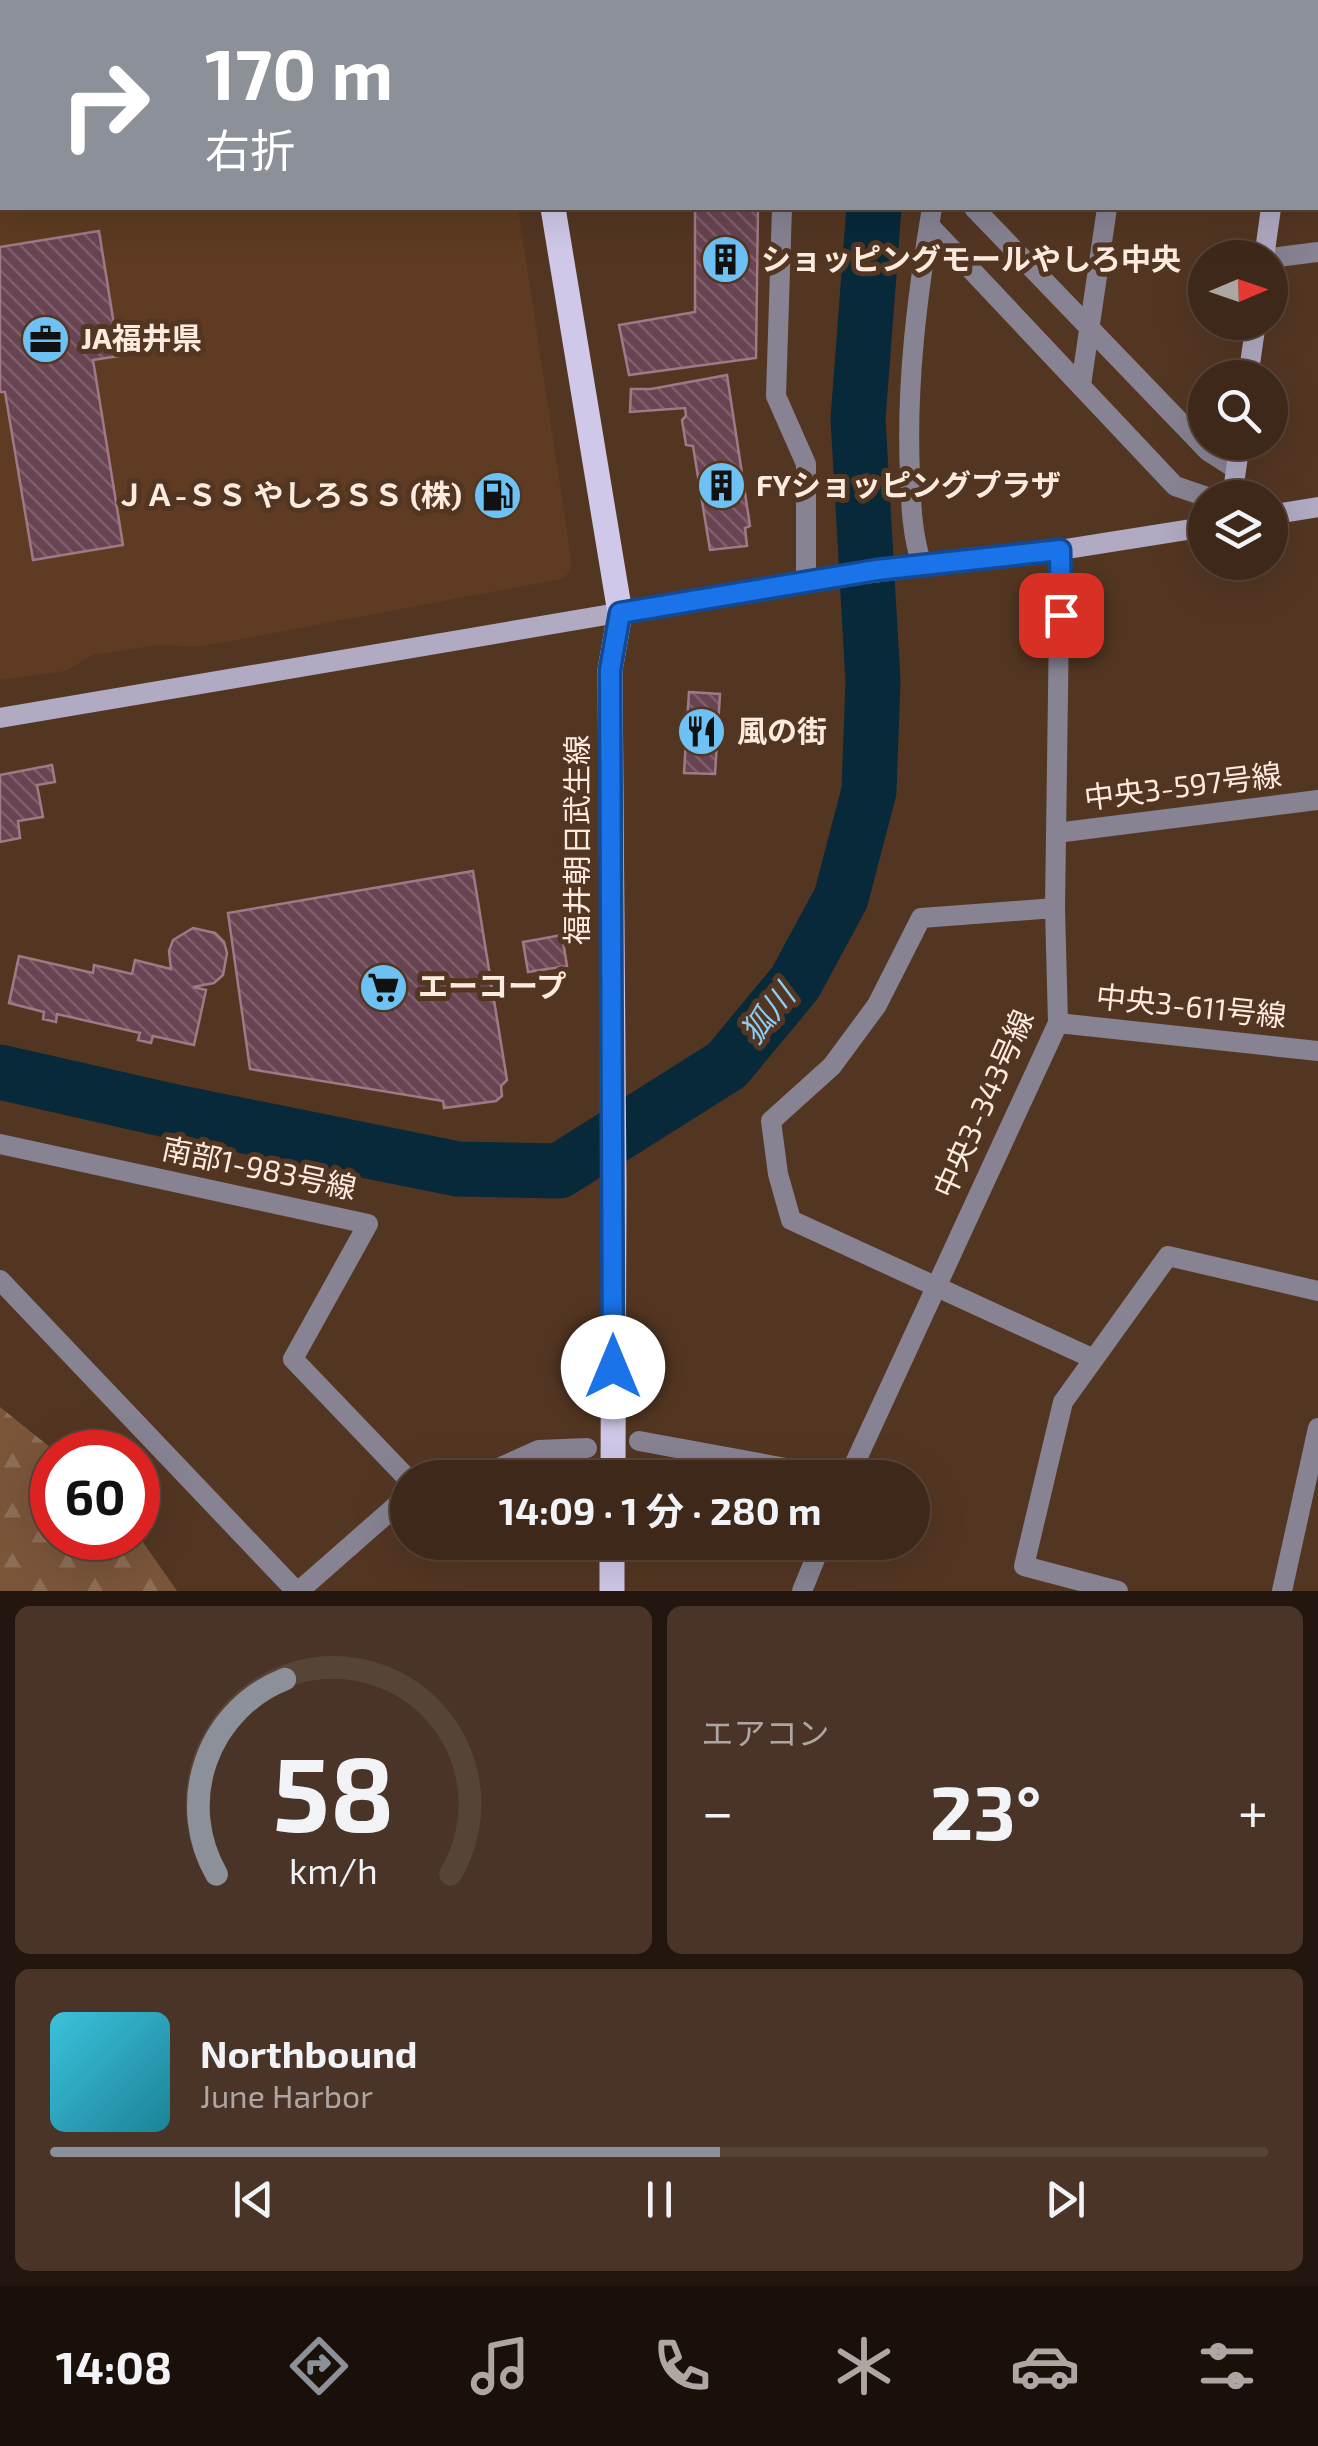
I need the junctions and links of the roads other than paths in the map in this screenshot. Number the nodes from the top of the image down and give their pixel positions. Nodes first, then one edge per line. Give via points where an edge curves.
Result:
1 (553, 210) edge
2 (782, 210) edge
3 (976, 210) edge
4 (1107, 210) edge
5 (1271, 210) edge
6 (931, 216) edge
7 (1268, 240) edge
8 (1318, 252) edge
9 (1288, 256) edge
10 (1090, 324) junction
11 (1081, 385) junction
12 (1237, 460) edge
13 (1236, 469) junction
14 (1234, 480) edge
15 (1188, 490) edge
16 (1318, 507) edge
17 (1288, 512) edge
18 (1188, 530) edge
19 (1060, 550) junction
20 (918, 565) junction
21 (806, 581) junction
22 (620, 613) junction
23 (0, 718) edge
24 (1318, 800) edge
25 (1056, 833) junction
26 (1054, 908) junction
27 (1058, 1023) junction
28 (1318, 1051) edge
29 (0, 1144) edge
30 (0, 1280) edge
31 (935, 1287) junction
32 (1318, 1291) edge
33 (1094, 1359) junction
34 (1318, 1428) edge
35 (639, 1441) dead end
36 (586, 1448) dead end
37 (390, 1460) edge
38 (516, 1460) edge
39 (613, 1460) edge
40 (742, 1460) edge
41 (856, 1460) edge
42 (390, 1511) edge
43 (612, 1560) edge
44 (815, 1560) edge
45 (298, 1591) edge
46 (612, 1591) edge
47 (802, 1591) edge
48 (1118, 1591) edge
49 (1282, 1591) edge

1 - 22 main road, 福井朝日武生線
2 - 21 street via 776,396 806,464
3 - 10 street
4 - 10 street
5 - 7 street
6 - 11 street
6 - 20 street via 911,356
8 - 9 street
10 - 11 street
10 - 13 street via 1208,451
11 - 15 street via 1176,486
12 - 13 street
13 - 14 street
16 - 17 street
18 - 19 street
19 - 20 street
19 - 25 street, 中央3-343号線
20 - 21 street
21 - 22 street
22 - 23 street
22 - 39 main road, 福井朝日武生線 via 610,670
24 - 25 street, 中央3-597号線
25 - 26 street, 中央3-343号線
26 - 27 street, 中央3-343号線
26 - 31 street via 921,918 866,1020 832,1066 771,1121 791,1220
27 - 28 street, 中央3-611号線
27 - 31 street, 中央3-343号線
29 - 37 street, 南部1-983号線 via 368,1224 293,1359
30 - 45 street
31 - 33 street
31 - 41 street, 中央3-343号線
32 - 33 street via 1168,1256
33 - 48 street via 1063,1402 1024,1566
34 - 49 street
35 - 40 street
36 - 38 street via 539,1450
42 - 45 street
43 - 46 main road
44 - 47 street

